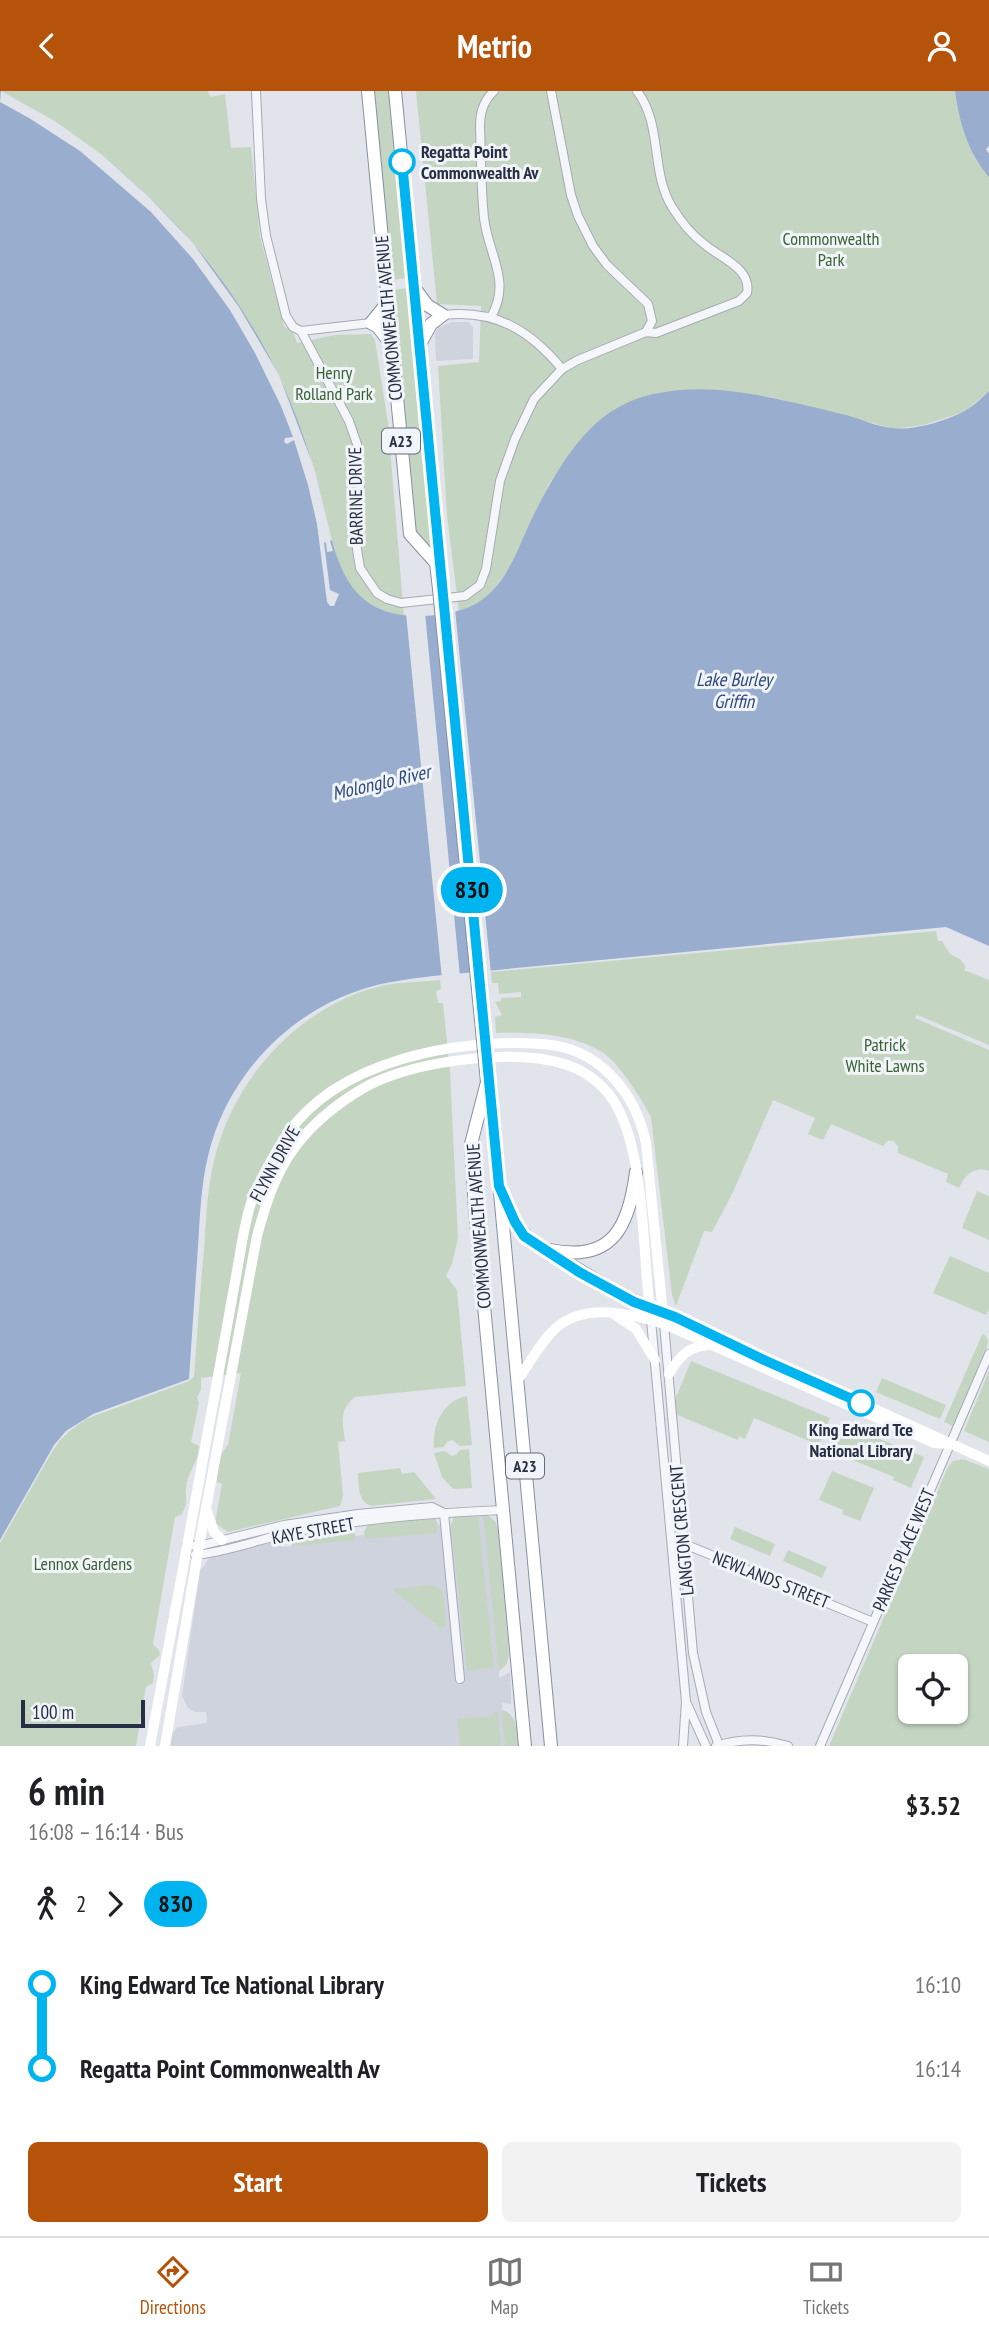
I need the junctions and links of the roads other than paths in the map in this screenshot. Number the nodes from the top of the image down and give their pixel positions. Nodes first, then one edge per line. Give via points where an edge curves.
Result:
1 (256, 91) edge
2 (368, 91) edge
3 (395, 91) edge
4 (495, 91) edge
5 (551, 91) edge
6 (637, 91) edge
7 (414, 287) junction
8 (388, 302) junction
9 (443, 315) junction
10 (491, 317) junction
11 (370, 323) junction
12 (301, 331) junction
13 (646, 332) junction
14 (420, 344) junction
15 (392, 348) junction
16 (562, 369) junction
17 (441, 589) junction
18 (489, 1082) junction
19 (636, 1172) junction
20 (499, 1186) junction
21 (540, 1248) junction
22 (611, 1313) junction
23 (651, 1314) junction
24 (664, 1318) junction
25 (712, 1345) junction
26 (989, 1354) edge
27 (655, 1360) junction
28 (669, 1374) junction
29 (517, 1381) junction
30 (949, 1444) junction
31 (989, 1461) edge
32 (666, 1482) junction
33 (678, 1482) junction
34 (206, 1508) junction
35 (503, 1510) junction
36 (443, 1513) junction
37 (671, 1537) junction
38 (222, 1540) junction
39 (684, 1545) junction
40 (186, 1550) junction
41 (198, 1551) junction
42 (178, 1595) junction
43 (190, 1597) junction
44 (873, 1622) junction
45 (460, 1679) dead end
46 (686, 1702) junction
47 (717, 1745) edge
48 (150, 1746) edge
49 (164, 1746) edge
50 (526, 1746) edge
51 (551, 1746) edge
52 (683, 1746) edge
53 (706, 1746) edge
54 (788, 1746) edge
55 (820, 1746) edge

1 - 12 street, BARRINE DRIVE via 266,236 286,316
2 - 8 highway, COMMONWEALTH AVENUE / A23
3 - 7 highway, COMMONWEALTH AVENUE / A23
4 - 10 street via 481,111 480,126 485,228 500,278
5 - 13 street via 578,216 607,265 648,304 652,321
6 - 13 street, BARRINE DRIVE via 650,112 658,172 673,208 703,243 737,267 748,288 744,298 656,333
7 - 9 highway via 427,305
7 - 14 highway, COMMONWEALTH AVENUE / A23
8 - 11 highway
8 - 15 highway, COMMONWEALTH AVENUE / A23
9 - 10 street
9 - 14 highway via 431,324
10 - 16 street via 534,339
11 - 12 street
11 - 15 highway via 383,332
12 - 16 street, BARRINE DRIVE via 357,444 360,568 377,593 396,603 465,596 480,585 500,481 515,439 534,399
13 - 16 street, BARRINE DRIVE
14 - 17 highway, COMMONWEALTH AVENUE / A23
15 - 17 highway, COMMONWEALTH AVENUE / A23 via 410,534 436,563
17 - 18 highway, COMMONWEALTH AVENUE / A23, bridge
17 - 18 highway, COMMONWEALTH AVENUE / A23, bridge
18 - 20 highway, COMMONWEALTH AVENUE / A23
18 - 35 highway, COMMONWEALTH AVENUE / A23 via 471,1144
19 - 21 highway via 628,1215 606,1243 571,1253
19 - 23 main road, FLYNN DRIVE
19 - 34 main road, FLYNN DRIVE via 618,1107 595,1080 564,1063 528,1057 436,1064 372,1084 334,1109 288,1156 264,1209
20 - 21 highway via 517,1226
20 - 29 highway, COMMONWEALTH AVENUE / A23
21 - 23 highway
22 - 23 main road
22 - 27 main road via 636,1329
22 - 29 main road via 583,1315 562,1324
23 - 24 main road
23 - 27 street, LANGTON CRESCENT
24 - 25 main road
24 - 28 street, LANGTON CRESCENT
24 - 30 main road
24 - 40 main road, FLYNN DRIVE via 642,1122 614,1077 572,1050 497,1042 438,1049 375,1068 320,1101 292,1128 252,1202
25 - 28 main road via 687,1350
25 - 30 main road via 934,1443
26 - 30 street, PARKES PLACE WEST
27 - 32 street, LANGTON CRESCENT
28 - 33 street, LANGTON CRESCENT
29 - 51 highway, COMMONWEALTH AVENUE / A23
30 - 31 main road
30 - 44 street, PARKES PLACE WEST
32 - 33 street
32 - 37 street, LANGTON CRESCENT
33 - 39 street, LANGTON CRESCENT
34 - 38 main road via 214,1532
34 - 41 main road, FLYNN DRIVE
35 - 36 street, KAYE STREET
35 - 50 highway, COMMONWEALTH AVENUE / A23
36 - 38 street, KAYE STREET via 432,1507 358,1514
36 - 41 street, KAYE STREET
36 - 45 street
37 - 39 street, NEWLANDS STREET
37 - 46 street, LANGTON CRESCENT
38 - 41 street, KAYE STREET
39 - 44 street, NEWLANDS STREET
39 - 47 street, LANGTON CRESCENT via 693,1653
40 - 41 street, KAYE STREET
40 - 42 main road, FLYNN DRIVE
41 - 43 main road, FLYNN DRIVE
42 - 43 main road
42 - 48 main road, FLYNN DRIVE
43 - 49 main road, FLYNN DRIVE
44 - 55 street, PARKES PLACE WEST
46 - 52 street, LANGTON CRESCENT
46 - 53 street, LANGTON CRESCENT
47 - 54 street via 755,1739

